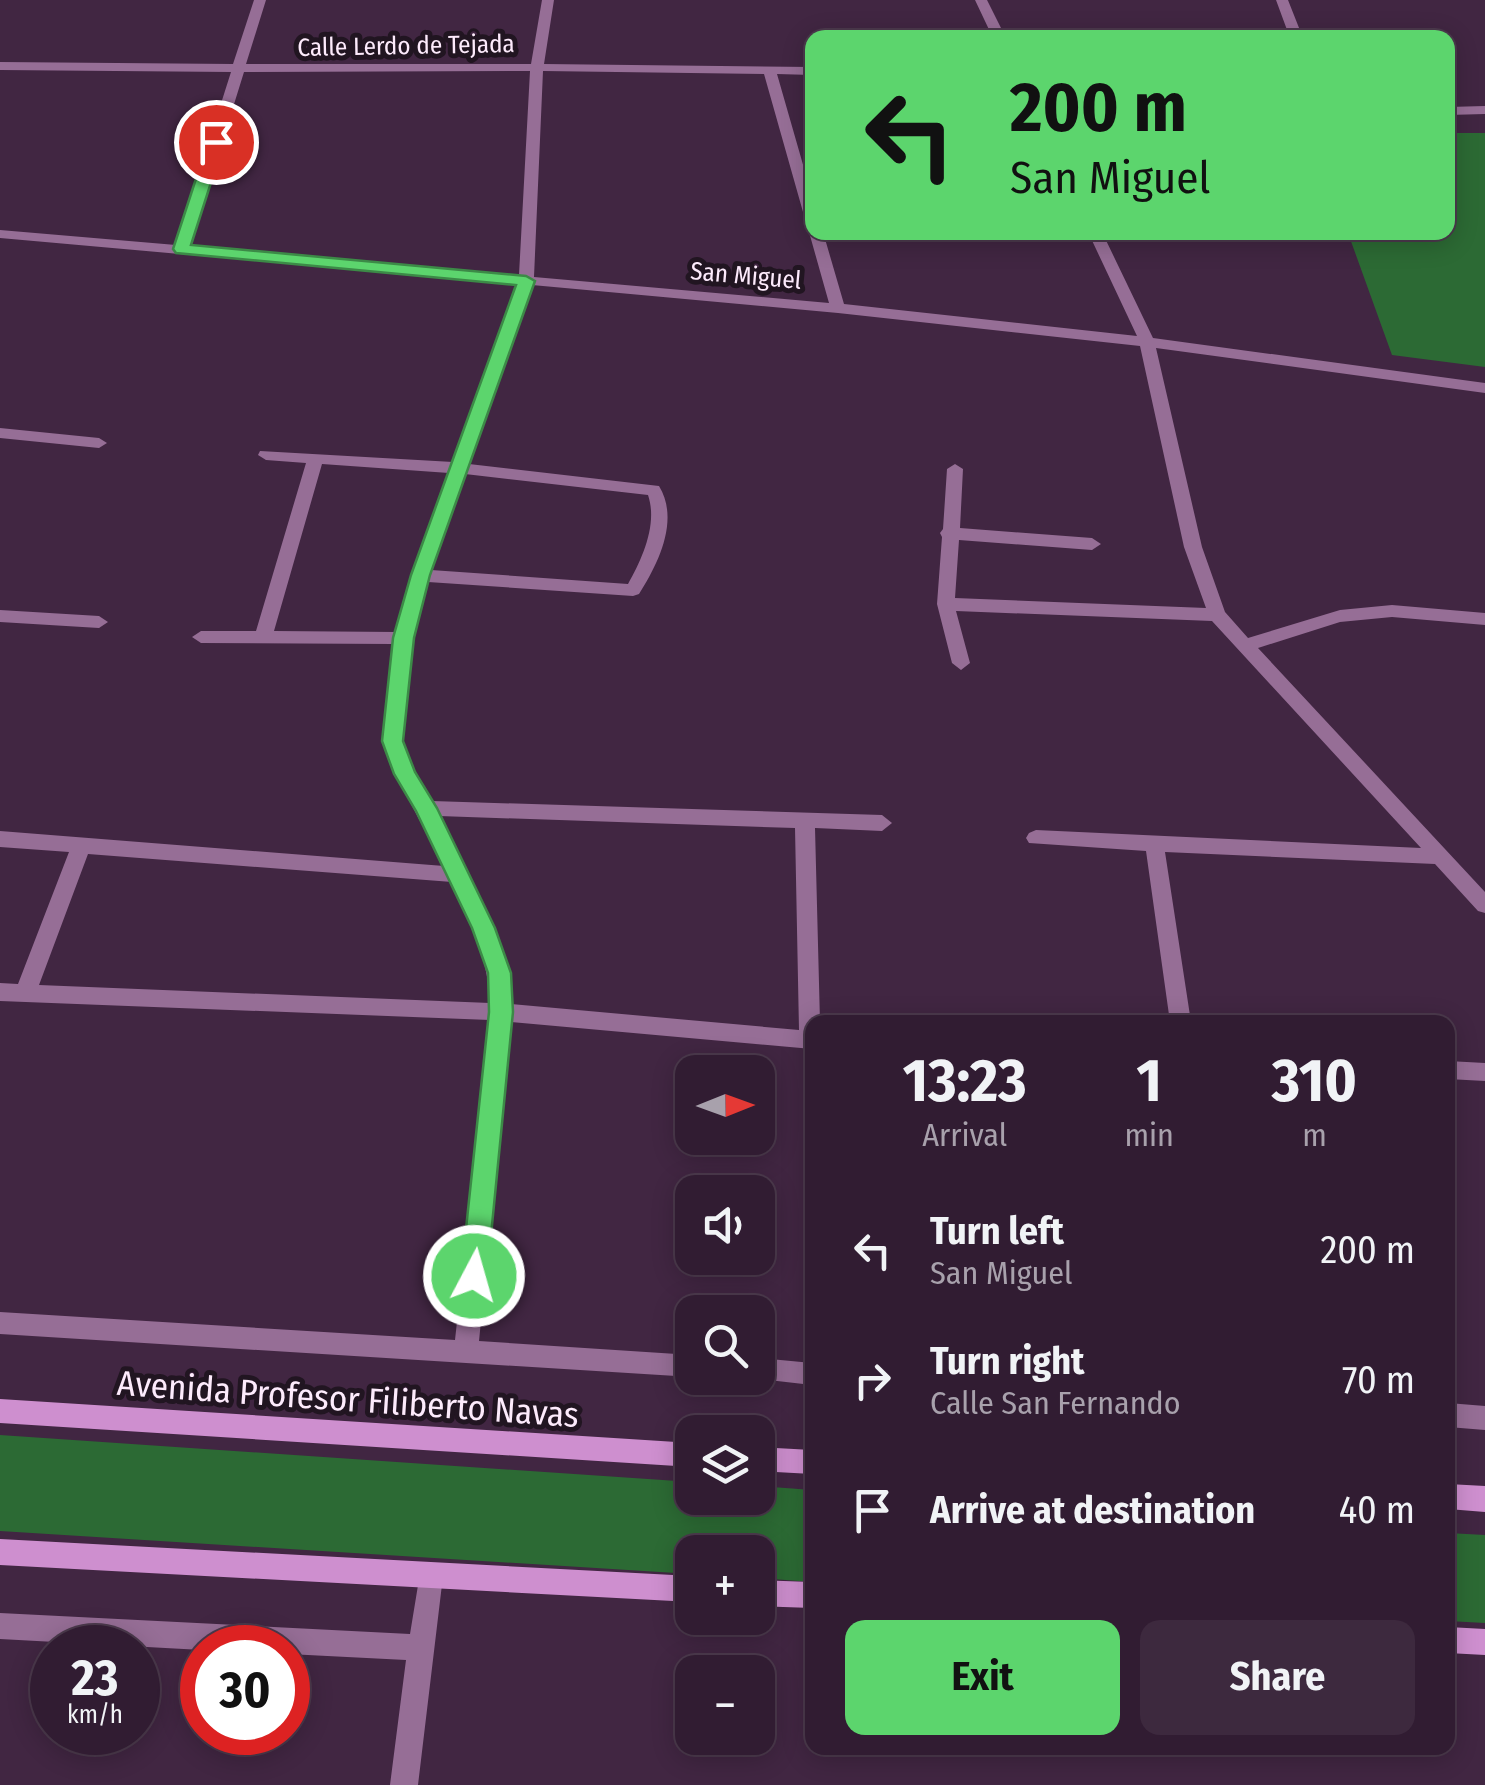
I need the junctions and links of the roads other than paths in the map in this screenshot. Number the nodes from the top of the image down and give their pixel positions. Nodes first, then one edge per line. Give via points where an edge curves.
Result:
1 (260, 0) edge
2 (548, 0) edge
3 (981, 0) edge
4 (1282, 0) edge
5 (996, 30) edge
6 (1293, 30) edge
7 (0, 66) edge
8 (537, 66) junction
9 (769, 69) junction
10 (805, 70) edge
11 (239, 71) junction
12 (1485, 110) edge
13 (1455, 111) edge
14 (805, 195) edge
15 (0, 234) edge
16 (818, 240) edge
17 (1099, 240) edge
18 (182, 249) junction
19 (526, 281) junction
20 (838, 308) junction
21 (1146, 342) junction
22 (1485, 388) edge
23 (0, 433) edge
24 (100, 444) dead end
25 (266, 455) dead end
26 (316, 458) junction
27 (457, 468) junction
28 (955, 469) dead end
29 (948, 533) junction
30 (1092, 544) dead end
31 (420, 575) junction
32 (946, 604) junction
33 (1217, 615) junction
34 (0, 616) edge
35 (1485, 620) edge
36 (100, 622) dead end
37 (264, 636) junction
38 (201, 637) dead end
39 (404, 638) junction
40 (1245, 645) junction
41 (961, 664) dead end
42 (426, 808) junction
43 (805, 822) junction
44 (882, 823) dead end
45 (1036, 838) dead end
46 (0, 839) edge
47 (1154, 841) junction
48 (80, 848) junction
49 (1443, 857) junction
50 (459, 875) junction
51 (1485, 905) edge
52 (0, 992) edge
53 (25, 994) junction
54 (501, 1012) junction
55 (811, 1015) edge
56 (1179, 1015) edge
57 (805, 1039) edge
58 (1455, 1070) edge
59 (1485, 1072) edge
60 (0, 1323) edge
61 (466, 1351) junction
62 (675, 1365) edge
63 (775, 1371) edge
64 (805, 1373) edge
65 (0, 1411) edge
66 (1455, 1416) edge
67 (1485, 1418) edge
68 (675, 1454) edge
69 (775, 1460) edge
70 (805, 1462) edge
71 (1455, 1497) edge
72 (1485, 1499) edge
73 (0, 1552) edge
74 (430, 1576) junction
75 (675, 1588) edge
76 (775, 1594) edge
77 (805, 1596) edge
78 (0, 1626) edge
79 (1455, 1640) edge
80 (1485, 1642) edge
81 (421, 1648) junction
82 (404, 1785) edge

1 - 11 street
2 - 8 street
3 - 5 street
4 - 6 street
7 - 11 street, Calle Lerdo de Tejada
8 - 9 street, Calle Lerdo de Tejada
8 - 11 street, Calle Lerdo de Tejada
8 - 19 street
9 - 10 street, Calle Lerdo de Tejada
9 - 14 street
11 - 18 street
12 - 13 street
15 - 18 street, San Miguel
16 - 20 street
17 - 21 street
18 - 19 street, San Miguel
19 - 20 street, San Miguel
19 - 27 street
20 - 21 street, San Miguel
21 - 22 street, San Miguel
21 - 33 street via 1193,547
23 - 24 street
25 - 26 street
26 - 27 street
26 - 37 street
27 - 31 street
27 - 31 street via 653,490 662,518 632,590
28 - 29 street
29 - 30 street
29 - 32 street
31 - 39 street
32 - 33 street
32 - 41 street
33 - 40 street
34 - 36 street
35 - 40 street via 1392,611 1340,616
37 - 38 street
37 - 39 street
39 - 42 street via 393,741
40 - 49 street
42 - 43 street
42 - 50 street
43 - 44 street
43 - 55 street
45 - 47 street
46 - 48 street
47 - 49 street
47 - 56 street
48 - 50 street
48 - 53 street
49 - 51 street
50 - 54 street via 500,973
52 - 53 street
53 - 54 street
54 - 57 street
54 - 61 street
58 - 59 street
60 - 61 street
61 - 62 street
63 - 64 street
65 - 68 main road, Avenida Profesor Filiberto Navas
66 - 67 street
69 - 70 main road
71 - 72 main road
73 - 74 main road
74 - 75 main road
74 - 81 street
76 - 77 main road
78 - 81 street
79 - 80 main road
81 - 82 street

